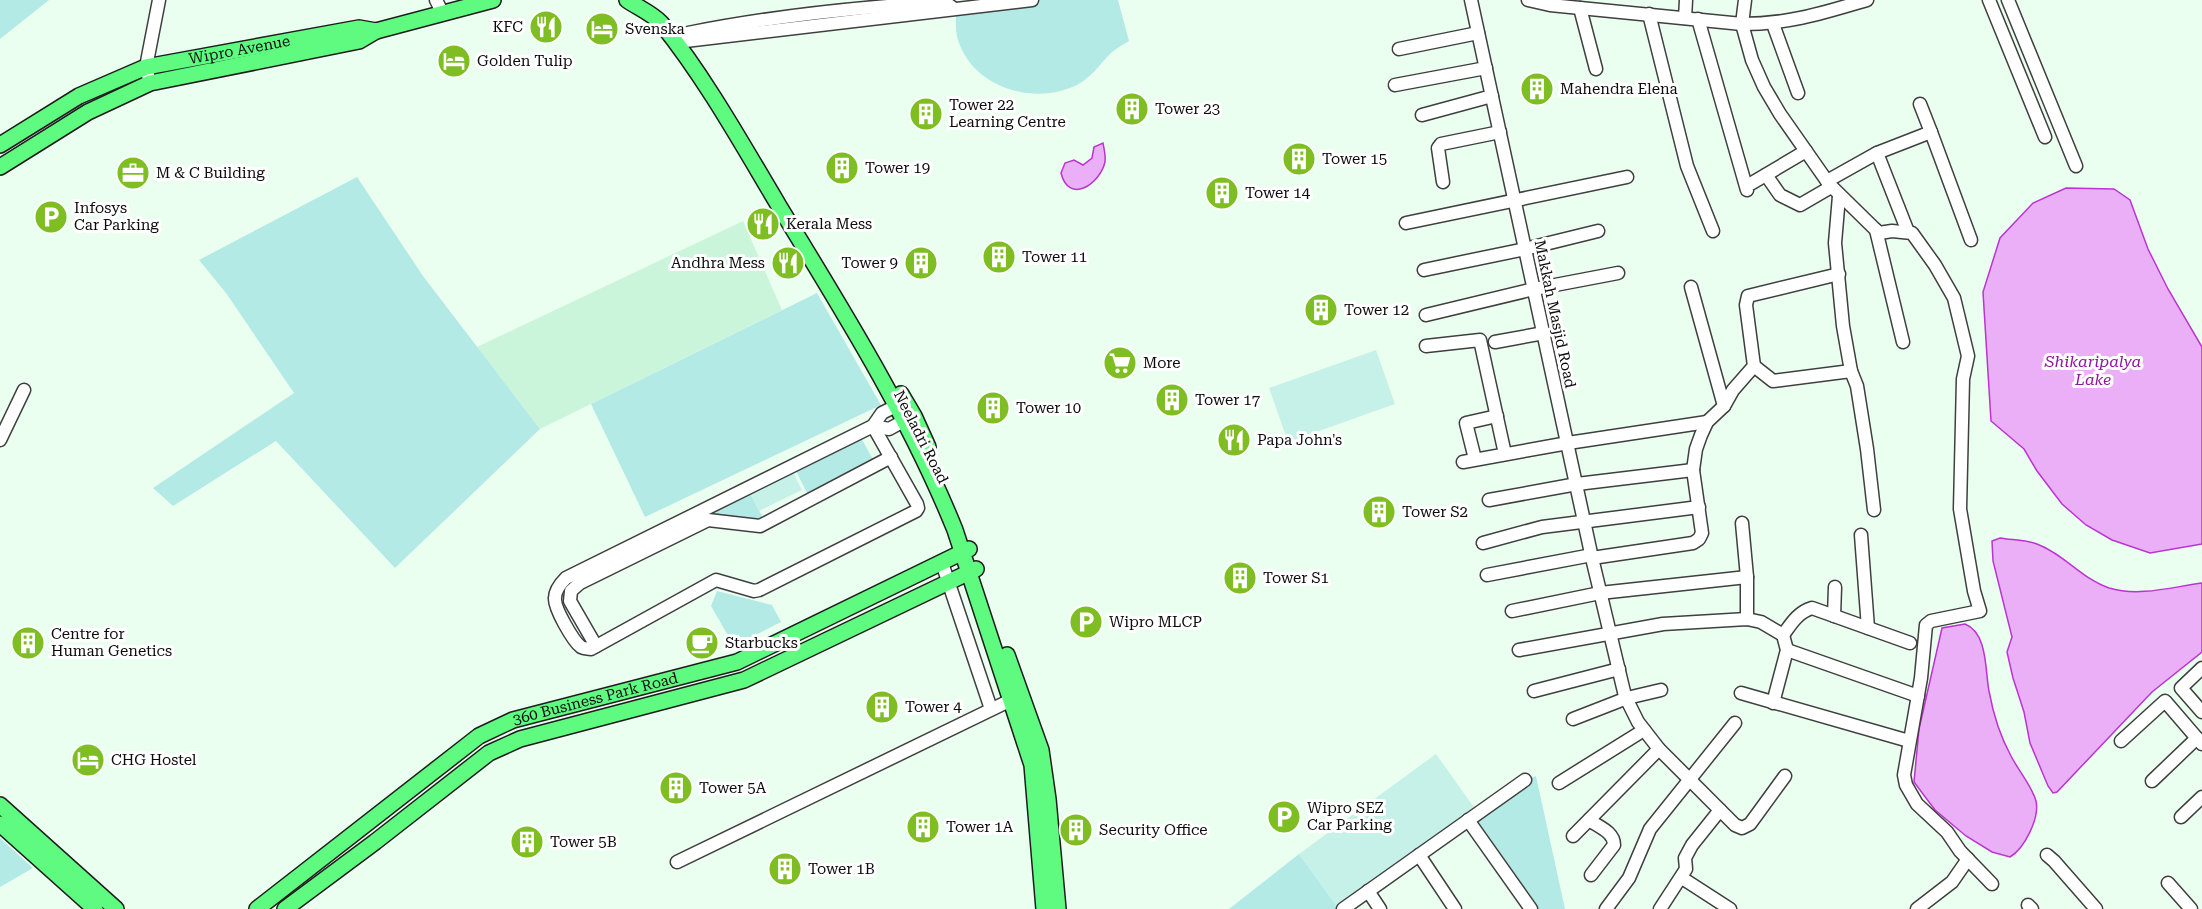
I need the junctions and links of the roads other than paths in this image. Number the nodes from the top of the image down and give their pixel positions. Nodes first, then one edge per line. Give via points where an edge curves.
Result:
1 (159, 0) edge
2 (493, 0) edge
3 (627, 0) edge
4 (1032, 0) edge
5 (1471, 0) edge
6 (1528, 0) edge
7 (1686, 0) edge
8 (1745, 0) edge
9 (1867, 0) edge
10 (1989, 0) edge
11 (2008, 0) edge
12 (1598, 5) edge
13 (439, 7) edge
14 (1580, 8) junction
15 (1649, 14) junction
16 (1692, 18) junction
17 (1742, 24) junction
18 (1773, 24) junction
19 (376, 31) junction
20 (1478, 33) junction
21 (679, 39) junction
22 (1399, 49) dead end
23 (146, 67) junction
24 (1486, 68) junction
25 (1596, 69) dead end
26 (150, 83) junction
27 (1395, 85) dead end
28 (1798, 93) dead end
29 (1492, 96) junction
30 (1920, 104) dead end
31 (1422, 115) dead end
32 (1500, 132) junction
33 (1931, 132) junction
34 (2045, 137) dead end
35 (0, 145) edge
36 (1806, 151) junction
37 (1877, 153) junction
38 (2076, 166) dead end
39 (0, 167) edge
40 (1766, 175) junction
41 (1627, 177) dead end
42 (1443, 182) dead end
43 (1832, 188) junction
44 (1515, 199) junction
45 (1406, 223) dead end
46 (1876, 230) junction
47 (1598, 231) dead end
48 (1713, 231) dead end
49 (1908, 232) junction
50 (1971, 240) dead end
51 (1525, 249) junction
52 (1424, 270) dead end
53 (1618, 273) dead end
54 (1839, 274) junction
55 (1691, 288) dead end
56 (1534, 289) junction
57 (1426, 315) dead end
58 (1544, 333) junction
59 (1495, 342) dead end
60 (1903, 342) dead end
61 (1426, 346) dead end
62 (1754, 366) junction
63 (1851, 371) junction
64 (24, 390) dead end
65 (901, 403) junction
66 (1724, 406) junction
67 (1497, 416) junction
68 (909, 418) junction
69 (1707, 422) junction
70 (873, 426) junction
71 (0, 440) edge
72 (1568, 443) junction
73 (1505, 454) junction
74 (891, 457) junction
75 (1693, 470) junction
76 (1577, 484) junction
77 (1489, 500) dead end
78 (1699, 507) junction
79 (1874, 510) dead end
80 (1585, 522) junction
81 (1742, 523) dead end
82 (1861, 535) dead end
83 (1483, 543) dead end
84 (966, 551) junction
85 (1592, 557) junction
86 (942, 563) junction
87 (973, 571) junction
88 (1487, 575) dead end
89 (1747, 577) junction
90 (948, 582) junction
91 (1835, 587) dead end
92 (1600, 593) junction
93 (1512, 611) dead end
94 (1834, 616) junction
95 (1747, 619) junction
96 (1868, 628) junction
97 (1609, 633) junction
98 (1783, 635) junction
99 (1910, 643) dead end
100 (596, 646) junction
101 (1520, 650) dead end
102 (1787, 650) junction
103 (2202, 668) edge
104 (1618, 669) junction
105 (2181, 688) junction
106 (1661, 690) dead end
107 (1534, 691) dead end
108 (1741, 693) dead end
109 (1918, 696) junction
110 (1627, 698) junction
111 (1011, 700) junction
112 (2165, 701) junction
113 (1773, 703) junction
114 (991, 709) junction
115 (2202, 712) edge
116 (1573, 719) dead end
117 (1735, 723) dead end
118 (1644, 729) junction
119 (1909, 741) junction
120 (2121, 741) dead end
121 (2200, 741) edge
122 (1659, 749) junction
123 (1785, 776) dead end
124 (1525, 780) dead end
125 (1690, 781) junction
126 (2152, 781) dead end
127 (1559, 783) dead end
128 (2202, 797) edge
129 (0, 805) edge
130 (1720, 810) junction
131 (2181, 817) dead end
132 (1468, 820) junction
133 (1589, 820) junction
134 (0, 824) edge
135 (1573, 836) dead end
136 (1419, 855) junction
137 (2047, 855) dead end
138 (1968, 859) junction
139 (677, 862) dead end
140 (1591, 875) dead end
141 (1682, 878) junction
142 (1992, 884) dead end
143 (2168, 884) dead end
144 (1368, 891) junction
145 (95, 909) edge
146 (116, 909) edge
147 (257, 909) edge
148 (285, 909) edge
149 (1044, 909) edge
150 (1058, 909) edge
151 (1343, 909) edge
152 (1380, 909) edge
153 (1455, 909) edge
154 (1531, 909) edge
155 (1606, 909) edge
156 (1660, 909) edge
157 (1730, 909) edge
158 (1917, 909) edge
159 (2096, 909) edge
160 (2191, 909) edge

1 - 23 street
2 - 13 main road, Wipro Avenue
3 - 21 main road
4 - 21 street
5 - 20 street, Makkah Masjid Road
6 - 14 street
7 - 16 street
8 - 17 street
9 - 18 street
10 - 34 street
11 - 38 street
12 - 14 street
12 - 15 street
13 - 19 main road, Wipro Avenue
14 - 25 street
15 - 16 street
15 - 48 street via 1687,166
16 - 17 street
16 - 40 street via 1750,187
17 - 18 street
17 - 36 street via 1764,87
18 - 28 street
19 - 23 main road, Wipro Avenue via 358,28
19 - 26 main road, Wipro Avenue via 359,41
20 - 22 street
20 - 24 street, Makkah Masjid Road
21 - 65 main road, Neeladri Road
23 - 26 street
23 - 35 main road, Wipro Avenue via 80,96
24 - 27 street
24 - 29 street, Makkah Masjid Road
26 - 39 main road, Wipro Avenue via 88,112
29 - 31 street
29 - 32 street, Makkah Masjid Road
30 - 33 street
32 - 42 street via 1441,144 1438,148
32 - 44 street, Makkah Masjid Road
33 - 37 street
33 - 50 street
36 - 40 street
36 - 43 street
37 - 43 street
37 - 49 street
40 - 43 street via 1780,195 1800,205
41 - 44 street
43 - 46 street
43 - 54 street
44 - 45 street
44 - 51 street, Makkah Masjid Road
46 - 49 street
46 - 60 street
47 - 51 street
49 - 109 street via 1935,265 1954,298 1968,356 1963,379 1960,509 1980,611 1926,625
51 - 52 street
51 - 56 street, Makkah Masjid Road
53 - 56 street
54 - 62 street via 1748,297
54 - 63 street
55 - 66 street
56 - 57 street
56 - 58 street, Makkah Masjid Road
58 - 59 street
58 - 72 street, Makkah Masjid Road
61 - 67 street via 1480,340
62 - 63 street via 1773,381
62 - 66 street
63 - 79 street via 1864,428
64 - 71 street
65 - 68 main road, Neeladri Road
65 - 70 street via 882,413
66 - 69 street
67 - 73 street
67 - 73 street via 1466,423 1469,461
68 - 70 street via 889,429
68 - 84 main road, Neeladri Road
69 - 72 street
69 - 75 street
70 - 74 street
70 - 100 street via 566,578 558,588 556,609 577,642 585,648
72 - 73 street
72 - 76 street, Makkah Masjid Road
74 - 100 street via 760,526 708,520 580,583 571,591 570,601
74 - 100 street via 917,504 916,511 759,590 722,580 710,582
75 - 76 street
75 - 78 street
76 - 77 street
76 - 80 street, Makkah Masjid Road
78 - 80 street
78 - 85 street via 1702,533 1693,543
80 - 83 street via 1542,527
80 - 85 street, Makkah Masjid Road
81 - 89 street
82 - 96 street
84 - 86 main road, 360 Business Park Road
84 - 87 main road, Neeladri Road
85 - 88 street
85 - 92 street, Makkah Masjid Road
86 - 90 street
86 - 147 main road, 360 Business Park Road via 737,662 513,720 479,736
87 - 90 main road, 360 Business Park Road
87 - 111 main road, Neeladri Road
87 - 150 main road, Neeladri Road via 1041,750
89 - 92 street
89 - 95 street
90 - 114 street
90 - 148 main road, 360 Business Park Road via 744,680 520,739 489,753
91 - 94 street
92 - 93 street
92 - 97 street, Makkah Masjid Road
94 - 96 street
94 - 98 street via 1812,608 1805,610
95 - 97 street via 1663,624
95 - 98 street
96 - 99 street
97 - 101 street
97 - 104 street, Makkah Masjid Road
98 - 102 street
102 - 109 street
102 - 113 street
103 - 105 street
104 - 107 street
104 - 110 street, Makkah Masjid Road
105 - 112 street
105 - 115 street
106 - 110 street
108 - 113 street
109 - 119 street
110 - 116 street
110 - 118 street, Makkah Masjid Road
111 - 114 street
111 - 149 main road, Neeladri Road via 1032,765
112 - 120 street
112 - 121 street
113 - 119 street
114 - 139 street
117 - 125 street
118 - 122 street, Makkah Masjid Road
118 - 127 street
119 - 138 street via 1904,774 1910,793
121 - 126 street
122 - 125 street, Makkah Masjid Road
122 - 133 street
123 - 130 street, Makkah Masjid Road via 1750,824 1742,828 1735,825
124 - 132 street
125 - 130 street, Makkah Masjid Road
125 - 155 street via 1650,829 1629,878
128 - 131 street
129 - 146 main road
130 - 141 street via 1685,858
132 - 136 street
132 - 154 street
133 - 135 street
133 - 140 street via 1614,839 1614,845
134 - 145 main road
136 - 144 street
136 - 153 street
137 - 159 street
138 - 142 street
138 - 158 street via 1952,882
141 - 156 street
141 - 157 street
143 - 160 street
144 - 151 street
144 - 152 street

